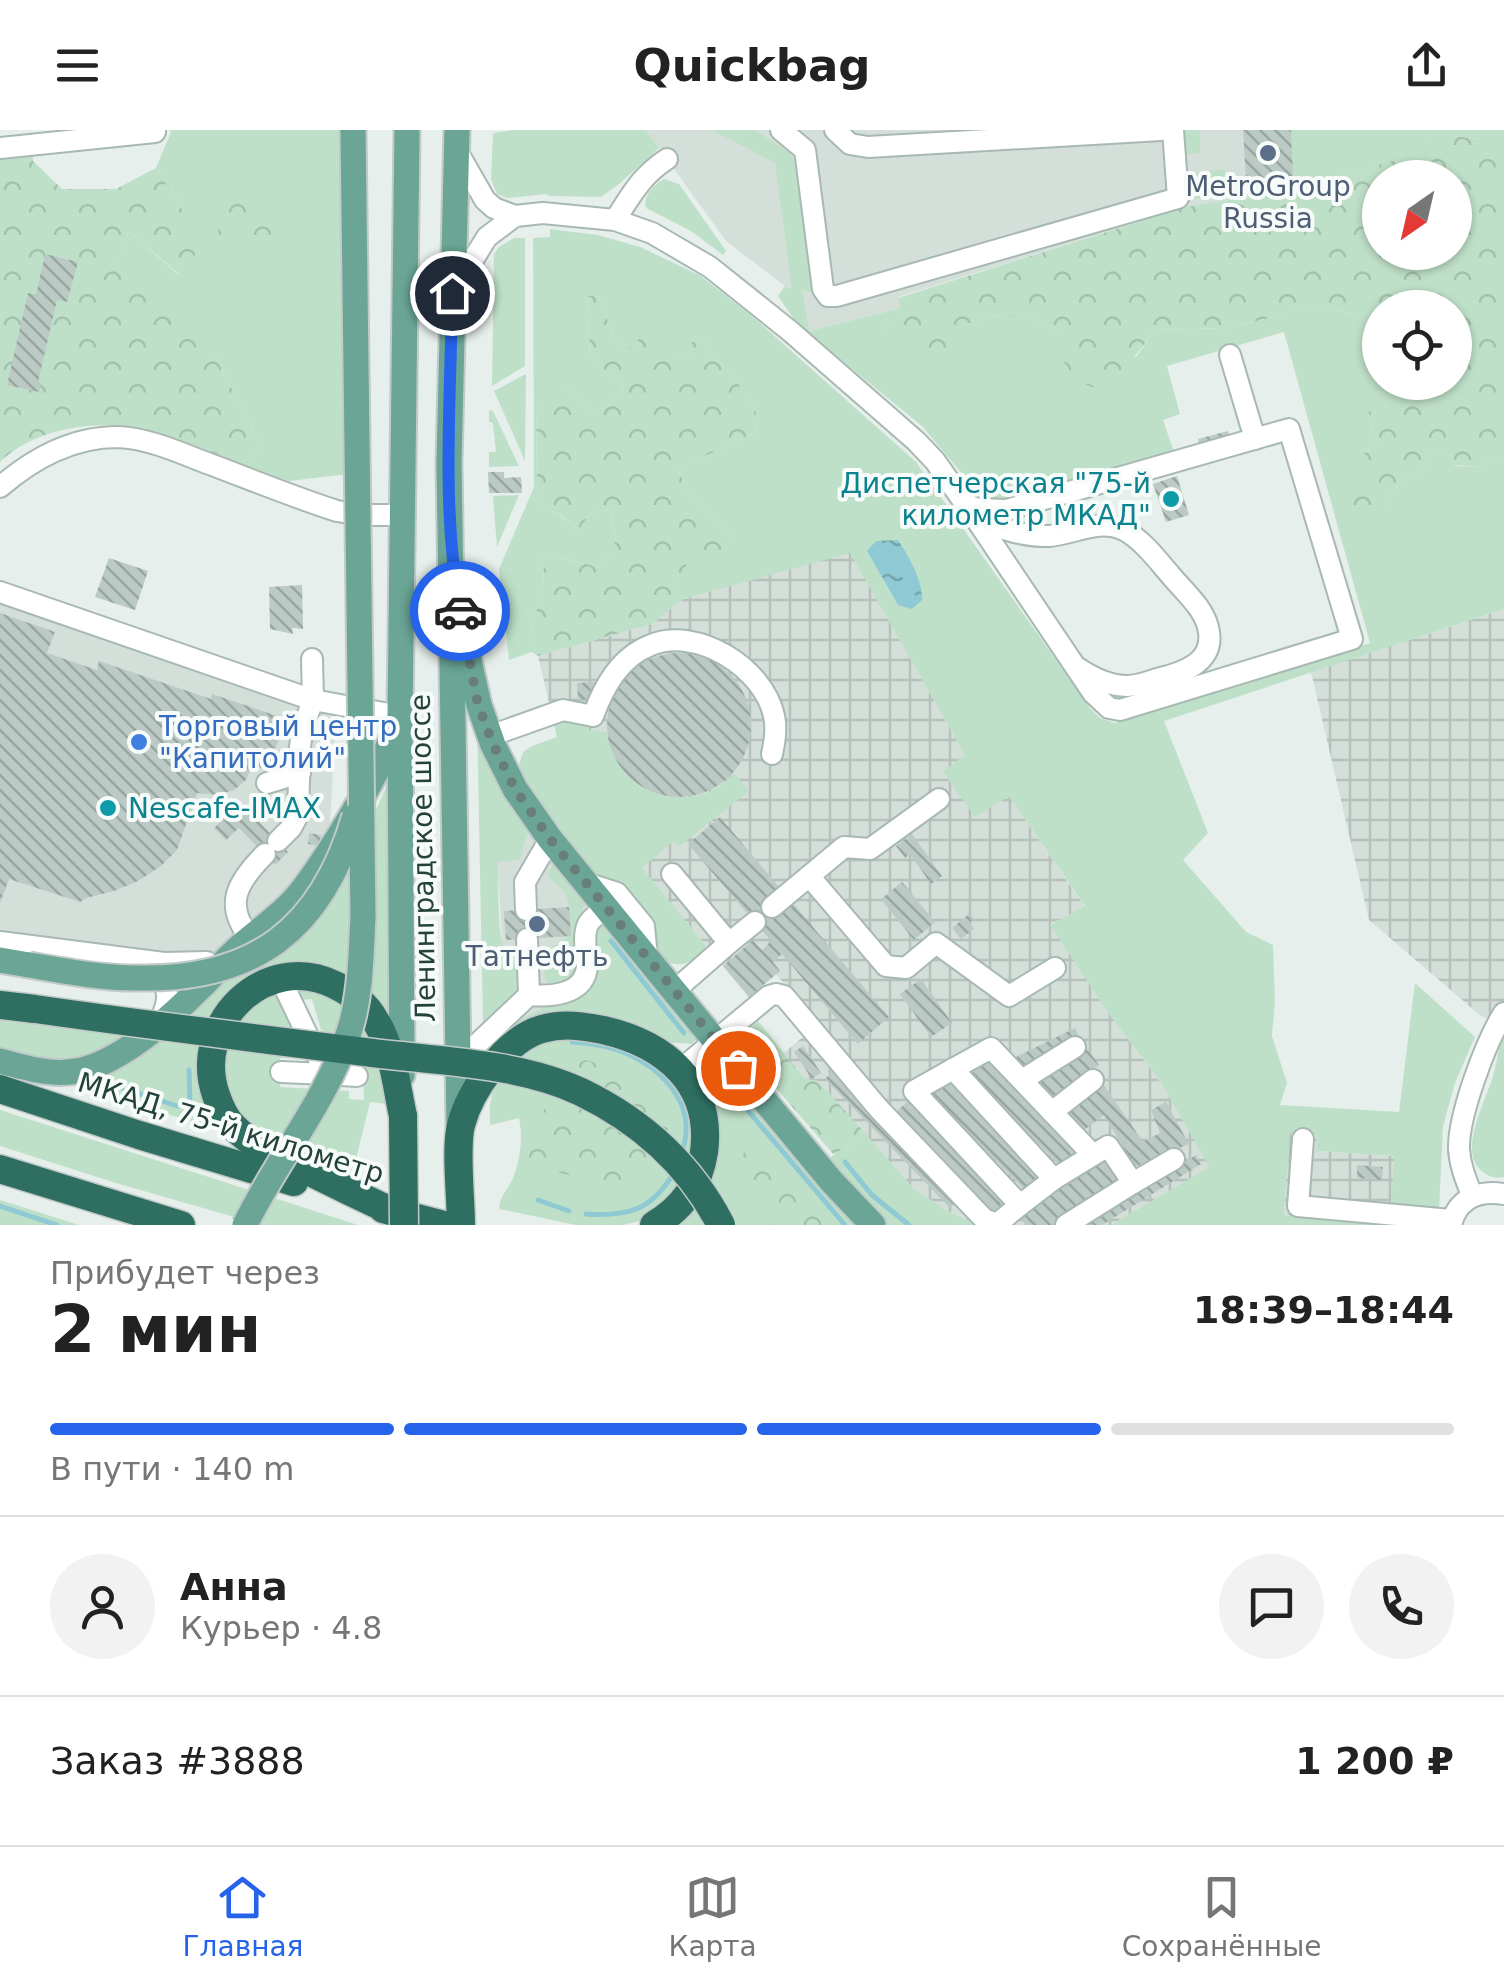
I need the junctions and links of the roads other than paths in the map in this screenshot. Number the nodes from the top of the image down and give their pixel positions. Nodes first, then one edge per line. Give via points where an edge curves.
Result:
1 (354, 130) edge
2 (407, 130) edge
3 (781, 130) edge
4 (835, 130) edge
5 (1160, 130) edge
6 (1173, 130) edge
7 (155, 132) edge
8 (457, 140) edge
9 (0, 148) edge
10 (668, 158) dead end
11 (514, 216) junction
12 (615, 220) junction
13 (452, 293) junction
14 (1230, 356) dead end
15 (1254, 440) junction
16 (0, 487) edge
17 (971, 512) junction
18 (401, 515) junction
19 (451, 562) junction
20 (0, 592) edge
21 (312, 659) dead end
22 (1076, 667) junction
23 (313, 700) junction
24 (400, 716) junction
25 (490, 736) junction
26 (772, 754) dead end
27 (300, 773) junction
28 (267, 783) dead end
29 (361, 792) junction
30 (939, 799) dead end
31 (550, 839) junction
32 (672, 874) dead end
33 (810, 876) junction
34 (586, 883) junction
35 (772, 907) dead end
36 (606, 908) junction
37 (526, 910) dead end
38 (755, 922) dead end
39 (527, 939) dead end
40 (0, 942) edge
41 (729, 943) junction
42 (242, 946) junction
43 (647, 958) junction
44 (0, 960) edge
45 (137, 960) junction
46 (1055, 968) dead end
47 (280, 978) junction
48 (674, 991) junction
49 (529, 995) junction
50 (0, 1005) edge
51 (1504, 1013) edge
52 (157, 1026) junction
53 (715, 1040) junction
54 (1074, 1047) dead end
55 (0, 1061) edge
56 (953, 1069) junction
57 (680, 1070) junction
58 (281, 1072) dead end
59 (458, 1073) junction
60 (326, 1074) junction
61 (357, 1076) dead end
62 (1022, 1080) junction
63 (1093, 1080) dead end
64 (0, 1088) edge
65 (914, 1091) junction
66 (879, 1108) junction
67 (1052, 1112) junction
68 (402, 1116) junction
69 (460, 1130) junction
70 (1302, 1139) dead end
71 (1093, 1155) junction
72 (1174, 1158) dead end
73 (0, 1169) edge
74 (1054, 1180) junction
75 (1133, 1183) junction
76 (1504, 1194) edge
77 (1472, 1195) junction
78 (1020, 1205) junction
79 (397, 1218) edge
80 (1451, 1222) edge
81 (999, 1224) edge
82 (181, 1225) edge
83 (246, 1225) edge
84 (444, 1225) edge
85 (461, 1225) edge
86 (654, 1225) edge
87 (720, 1225) edge
88 (873, 1225) edge
89 (1066, 1225) edge

1 - 29 main road, bridge
2 - 18 main road, Ленинградское шоссе
3 - 6 street via 806,150 828,296 1178,198
4 - 5 street via 850,144 868,147
7 - 9 street
8 - 11 street via 485,200
8 - 13 main road, Ленинградское шоссе
10 - 12 street via 638,182
11 - 12 street via 543,212
11 - 13 street via 482,244
12 - 17 street via 680,248 790,331 916,440
13 - 19 main road, Ленинградское шоссе
14 - 15 street
15 - 17 street via 1006,510
15 - 22 street via 1289,429 1352,640 1120,710 1102,702
16 - 18 street via 66,445 120,437 337,510
17 - 22 street
17 - 22 street via 1029,535 1108,525 1126,531 1200,609 1208,628 1205,655 1176,674 1130,687
18 - 24 main road, Ленинградское шоссе
19 - 25 main road
19 - 59 main road, Ленинградское шоссе
20 - 23 street
21 - 23 street
23 - 24 street
23 - 27 street via 302,732
24 - 42 main road via 385,757 314,874
24 - 68 main road, Ленинградское шоссе
25 - 26 street via 563,710 593,716 619,667 634,654 654,643 694,642 722,652 763,690 774,712
25 - 31 main road via 515,789
27 - 28 street
27 - 42 street via 298,815 243,879 236,902
29 - 44 main road, bridge via 320,898 284,936 250,958 186,977 134,978
29 - 83 main road, bridge via 360,968 352,1020 328,1081
30 - 33 street via 870,849 844,847
31 - 34 main road
31 - 37 street via 526,882
32 - 41 street
33 - 35 street
33 - 46 street via 886,966 906,968 936,943 1009,996
34 - 36 main road
34 - 43 street via 617,894 644,926
36 - 43 main road
36 - 49 street via 585,934 582,982 552,997
38 - 41 street
39 - 49 street
40 - 45 street
41 - 48 street
42 - 45 street via 206,962
42 - 52 main road
43 - 48 main road
45 - 52 street via 165,984 167,1009
47 - 60 street
47 - 68 highway via 326,980 361,1002 388,1048
47 - 79 highway via 243,998 216,1037 210,1059 221,1108 233,1126 273,1154
48 - 53 main road
49 - 59 street via 474,1046
50 - 87 highway, bridge via 551,1081 578,1090 652,1137 696,1184
51 - 77 street via 1468,1099 1458,1143
52 - 55 main road via 91,1068 44,1072
53 - 57 street
53 - 66 street via 769,996 784,996
53 - 88 main road
54 - 62 street
56 - 62 street via 991,1048
56 - 65 street
56 - 74 street
57 - 69 highway via 625,1036 570,1026 541,1029 498,1060
57 - 86 highway via 702,1110 702,1164 686,1200
58 - 60 street
59 - 69 main road, Ленинградское шоссе
60 - 61 street
62 - 67 street
63 - 67 street
64 - 79 highway, МКАД, 75-й километр
65 - 66 street
65 - 78 street
66 - 81 street via 984,1218
67 - 71 street
68 - 79 highway, Ленинградское шоссе, bridge
69 - 85 highway, Ленинградское шоссе
70 - 80 street via 1298,1206
71 - 74 street
71 - 75 street via 1108,1146
72 - 75 street
73 - 82 highway
74 - 78 street
75 - 89 street
76 - 77 street
77 - 80 street
78 - 81 street
79 - 84 highway, МКАД, 75-й километр

